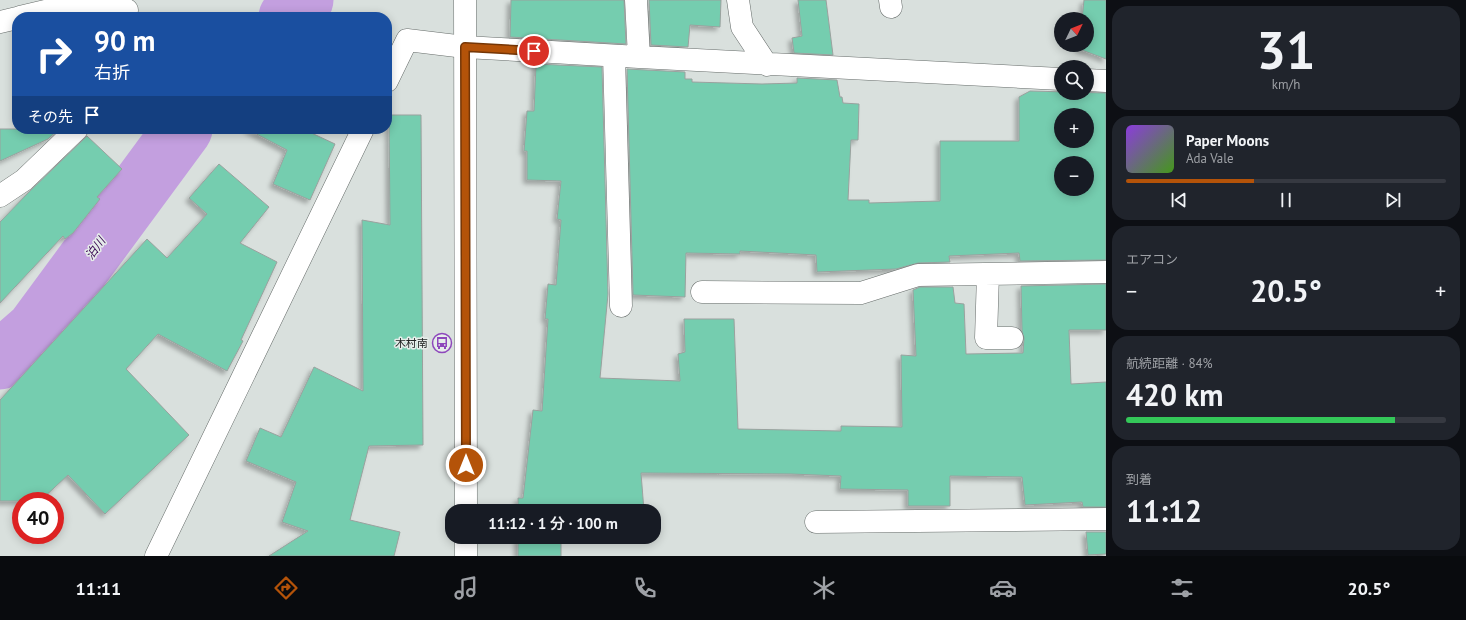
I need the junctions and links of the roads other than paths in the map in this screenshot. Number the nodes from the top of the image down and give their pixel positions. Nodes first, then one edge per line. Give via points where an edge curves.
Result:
1 (465, 0) edge
2 (636, 0) edge
3 (738, 0) edge
4 (127, 9) edge
5 (41, 12) edge
6 (12, 19) edge
7 (0, 22) edge
8 (465, 47) junction
9 (614, 56) junction
10 (639, 57) junction
11 (767, 65) junction
12 (392, 71) edge
13 (1054, 79) edge
14 (1094, 80) edge
15 (1106, 81) edge
16 (71, 134) edge
17 (361, 134) edge
18 (0, 196) edge
19 (1106, 272) edge
20 (988, 274) junction
21 (702, 292) dead end
22 (621, 306) dead end
23 (1012, 338) dead end
24 (466, 504) edge
25 (1106, 519) edge
26 (816, 522) dead end
27 (466, 544) edge
28 (156, 556) edge
29 (466, 556) edge

1 - 8 street
2 - 10 street
3 - 11 street via 742,27
4 - 5 street via 93,2
6 - 7 street
8 - 9 street
8 - 12 street via 407,40
8 - 24 street
9 - 10 street
9 - 22 street
10 - 11 street
11 - 13 street
14 - 15 street
16 - 18 street via 24,180
17 - 28 street
19 - 20 street
20 - 21 street via 918,274 861,293
20 - 23 street via 986,338
25 - 26 street
27 - 29 street

